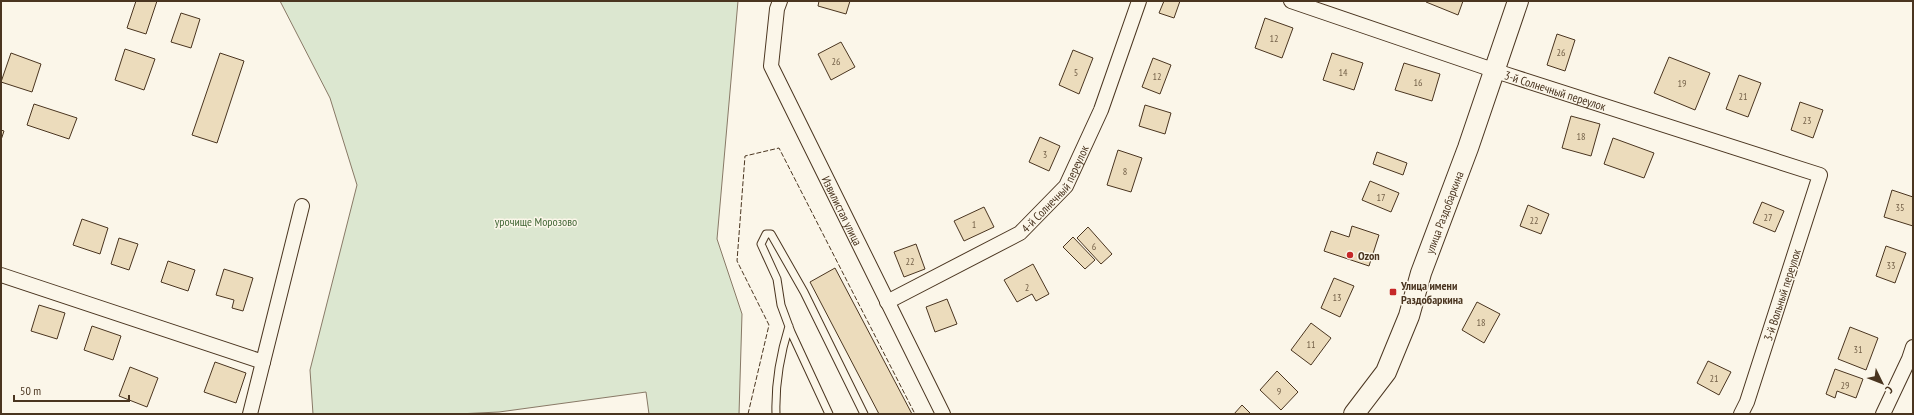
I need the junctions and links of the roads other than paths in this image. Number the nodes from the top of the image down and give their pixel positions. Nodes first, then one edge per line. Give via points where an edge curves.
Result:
1 (780, 1) edge
2 (1139, 1) edge
3 (1291, 1) edge
4 (1518, 1) edge
5 (1495, 70) junction
6 (1820, 175) joint
7 (302, 206) dead end
8 (1, 275) edge
9 (887, 302) junction
10 (789, 326) junction
11 (1913, 347) edge
12 (264, 362) junction
13 (250, 414) edge
14 (776, 414) edge
15 (829, 414) edge
16 (864, 414) edge
17 (943, 414) edge
18 (1354, 414) edge
19 (1741, 414) edge
20 (1883, 414) edge

1 - 9 street, Извилистая улица via 771,66
2 - 9 street, 4-й Солнечный переулок via 1101,110 1066,186 1020,233
3 - 5 street, 3-й Солнечный переулок
4 - 5 street, улица Раздобаркина
5 - 6 street, 3-й Солнечный переулок
5 - 18 street, улица Раздобаркина via 1409,316 1386,372
6 - 19 street, 3-й Вольный переулок
7 - 12 street
8 - 12 street
9 - 17 street, Извилистая улица
10 - 14 lane via 775,390
10 - 15 lane
10 - 16 lane via 781,305 777,279 761,244 766,234 771,234 804,292
11 - 20 street
12 - 13 street

